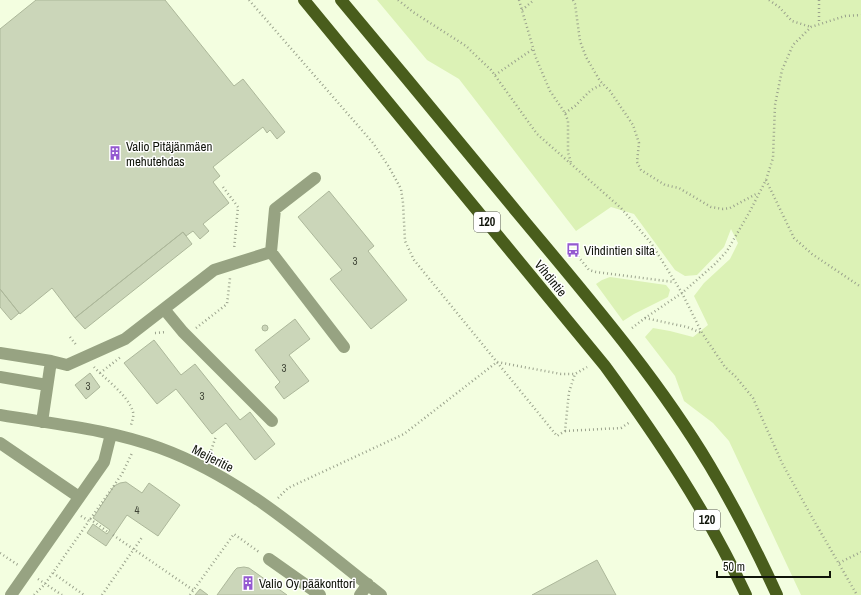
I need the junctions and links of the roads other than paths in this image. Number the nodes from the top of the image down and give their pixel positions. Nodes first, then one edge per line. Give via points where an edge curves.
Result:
1 (304, 0) edge
2 (341, 0) edge
3 (315, 178) dead end
4 (271, 252) junction
5 (164, 309) junction
6 (344, 347) dead end
7 (0, 353) edge
8 (51, 361) junction
9 (0, 377) edge
10 (47, 385) junction
11 (0, 415) edge
12 (272, 421) dead end
13 (42, 422) junction
14 (111, 434) junction
15 (0, 443) edge
16 (79, 497) junction
17 (269, 560) road end
18 (368, 584) junction
19 (11, 595) edge
20 (320, 595) edge
21 (360, 595) edge
22 (381, 595) edge
23 (746, 595) edge
24 (777, 595) edge

1 - 23 main road, Vihdintie / 120 via 605,366 641,414 686,482
2 - 24 main road, Vihdintie / 120 via 632,354 710,466 752,540
3 - 4 street via 275,209
4 - 5 street via 214,270
4 - 6 street
5 - 8 street via 125,339 67,365
5 - 12 street via 183,332
7 - 8 street
8 - 10 street
9 - 10 street
10 - 13 street
11 - 13 street, Meijeritie
13 - 14 street, Meijeritie
14 - 16 street via 104,462
14 - 18 street, Meijeritie via 161,448 209,470 242,489
15 - 16 street
16 - 19 street
17 - 20 street
18 - 21 street
18 - 22 street, Meijeritie

